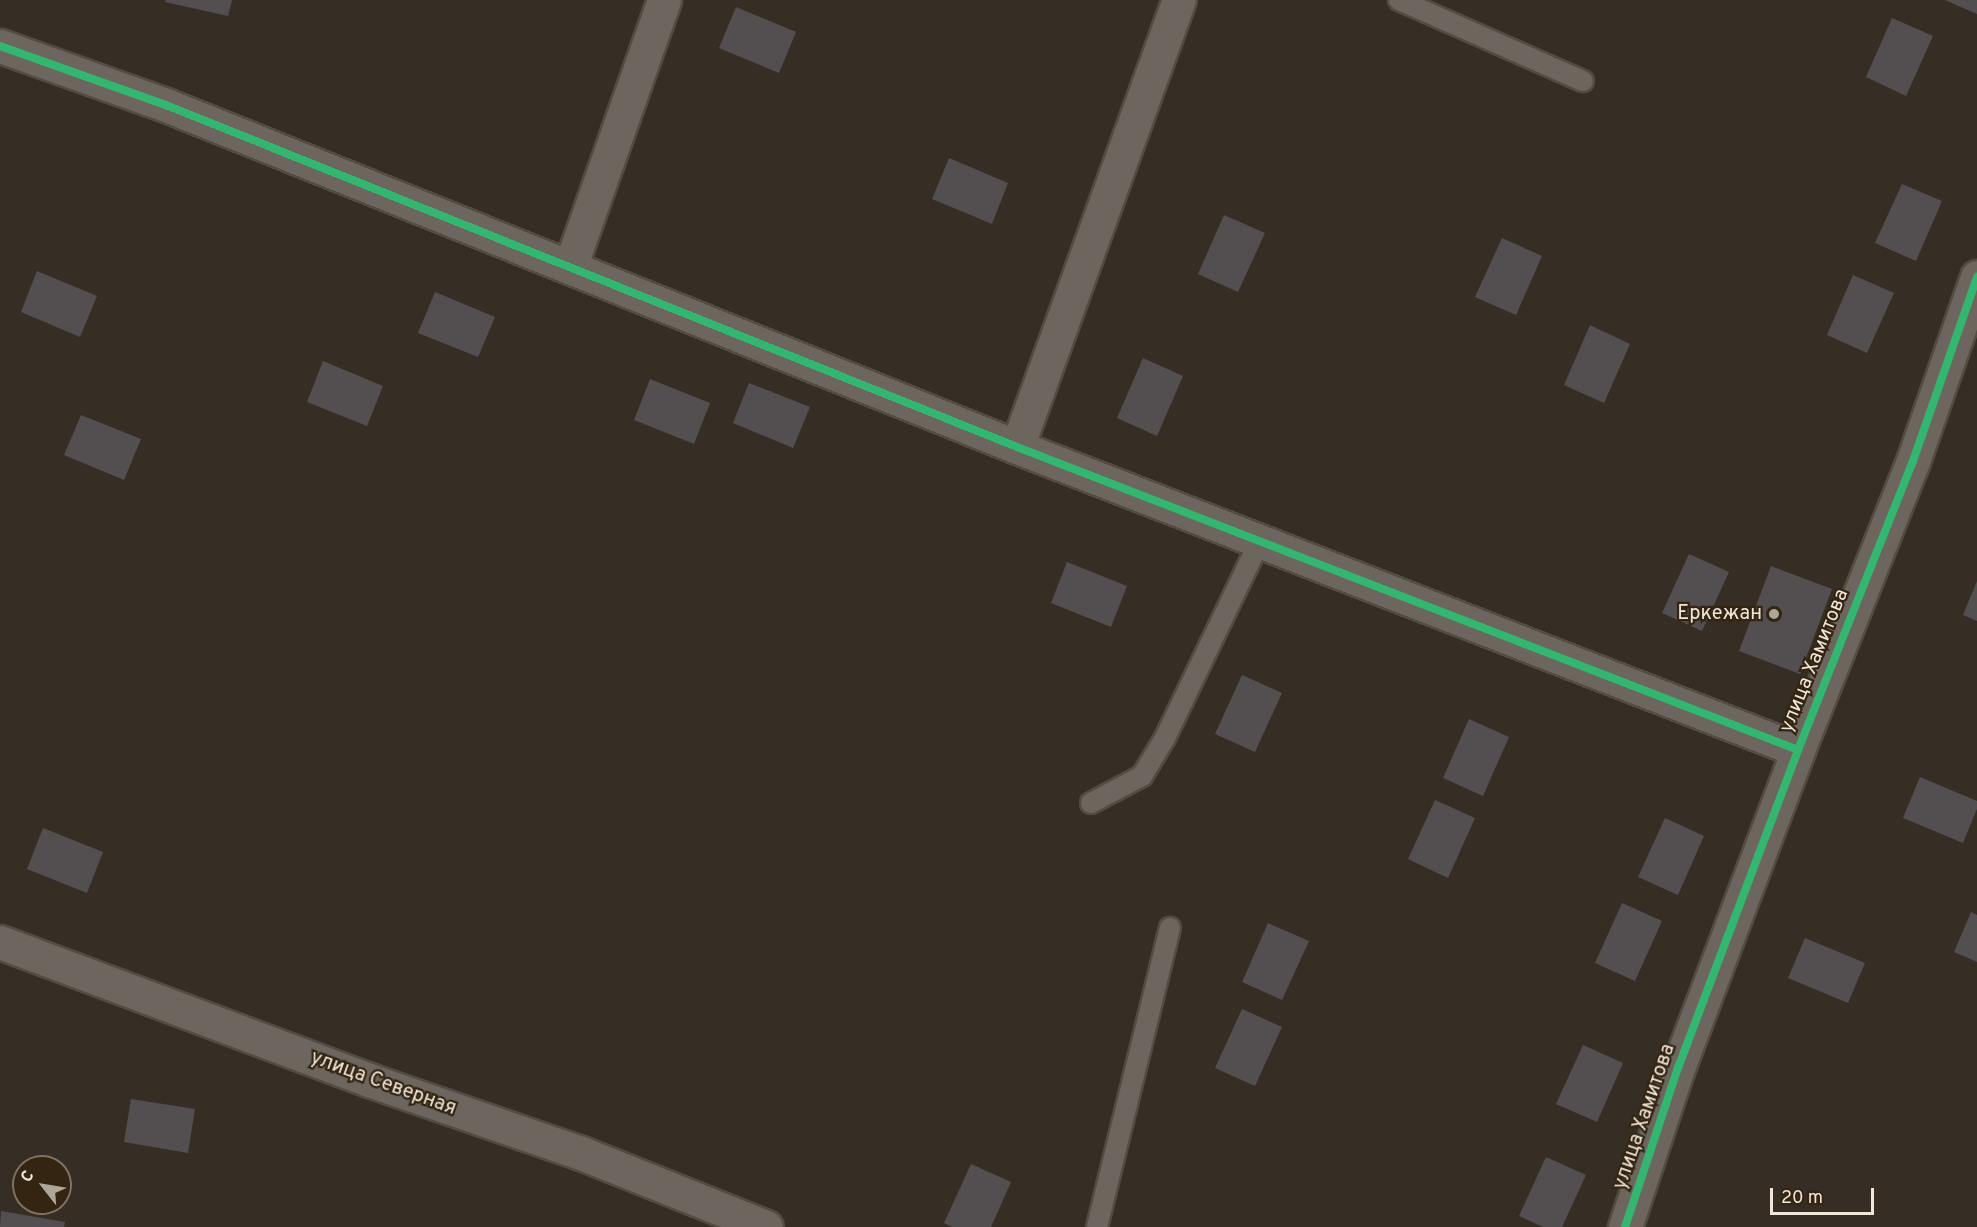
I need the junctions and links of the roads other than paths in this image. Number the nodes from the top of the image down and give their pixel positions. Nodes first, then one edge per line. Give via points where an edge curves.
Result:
1 (664, 0) edge
2 (1179, 0) edge
3 (1400, 0) edge
4 (0, 46) edge
5 (1584, 81) dead end
6 (570, 267) junction
7 (1977, 277) edge
8 (1017, 447) junction
9 (1260, 541) junction
10 (1798, 750) junction
11 (1091, 803) dead end
12 (1170, 928) dead end
13 (0, 942) edge
14 (766, 1227) edge
15 (1097, 1227) edge
16 (1624, 1227) edge

1 - 6 street
2 - 8 street
3 - 5 lane
4 - 6 street via 166,105
6 - 8 street
7 - 10 street, улица Хамитова via 1913,461
8 - 9 street
9 - 10 street
9 - 11 lane via 1165,738 1142,776
10 - 16 street, улица Хамитова via 1678,1068
12 - 15 lane
13 - 14 street, улица Северная via 359,1076 581,1153

